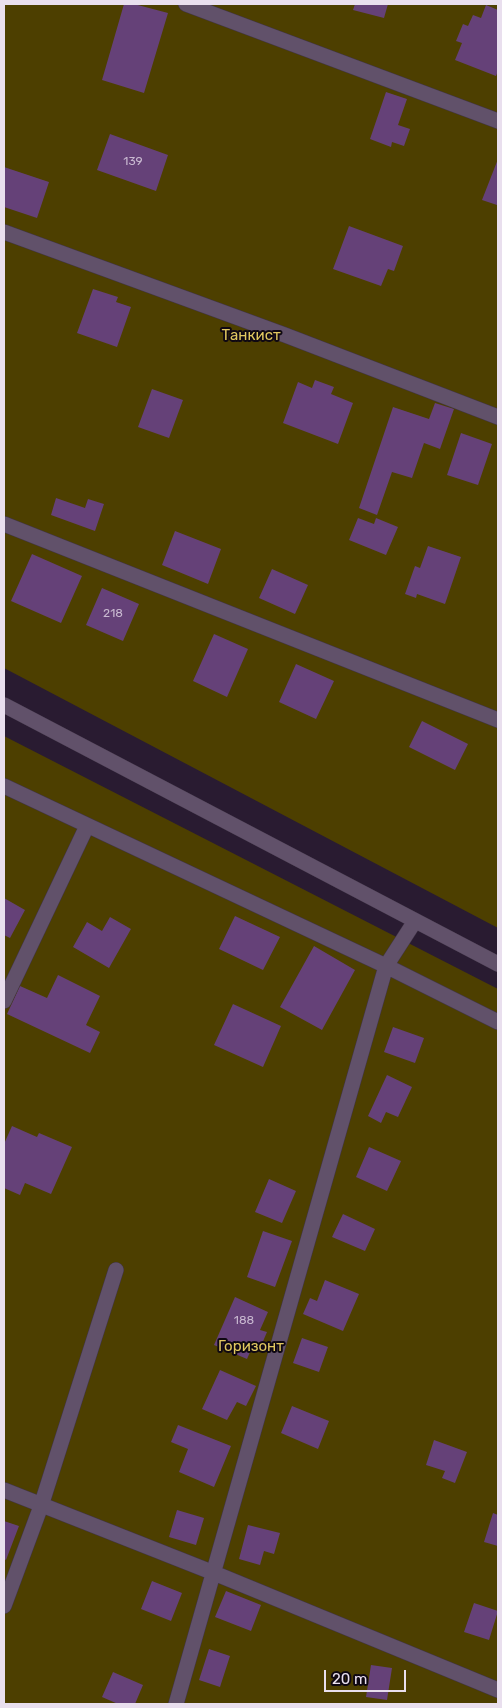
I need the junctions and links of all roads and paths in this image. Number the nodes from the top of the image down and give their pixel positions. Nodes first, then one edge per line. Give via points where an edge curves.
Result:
1 (186, 4) edge
2 (498, 121) edge
3 (4, 232) edge
4 (498, 417) edge
5 (4, 524) edge
6 (4, 705) edge
7 (498, 720) edge
8 (4, 786) edge
9 (87, 826) junction
10 (416, 921) junction
11 (498, 964) edge
12 (386, 966) junction
13 (4, 1001) edge
14 (498, 1022) edge
15 (116, 1270) dead end
16 (4, 1490) edge
17 (42, 1506) junction
18 (214, 1572) junction
19 (4, 1606) edge
20 (498, 1690) edge
21 (498, 1698) edge
22 (176, 1704) edge
23 (496, 1704) edge

1 - 2 street
3 - 4 street
5 - 7 street
6 - 10 street
8 - 9 street
9 - 12 street
9 - 13 street
10 - 11 street
10 - 12 street
12 - 14 street
12 - 18 street
15 - 17 street
16 - 17 street
17 - 18 street
17 - 19 street
18 - 20 street
18 - 22 street
21 - 23 street

